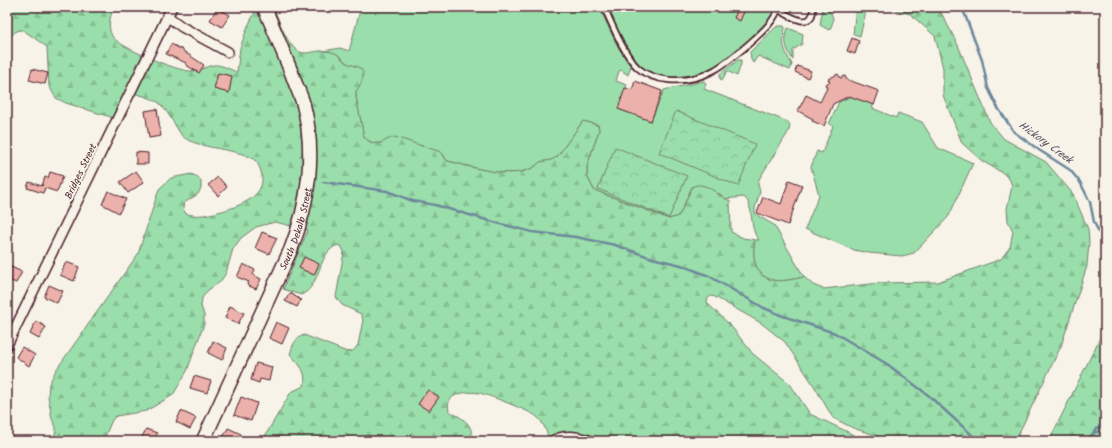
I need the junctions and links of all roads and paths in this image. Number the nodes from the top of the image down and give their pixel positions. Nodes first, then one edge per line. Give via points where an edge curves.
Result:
1 (172, 7) edge
2 (264, 7) edge
3 (604, 7) edge
4 (813, 7) edge
5 (779, 8) edge
6 (167, 16) junction
7 (228, 52) dead end
8 (7, 345) edge
9 (203, 441) edge
10 (552, 441) edge
11 (591, 441) edge

1 - 6 street, Bridges Street
2 - 9 main road, South Dekalb Street via 303,102 309,136 310,166 300,226
3 - 5 lane via 630,59 639,68 660,79 681,81 702,77 726,64 770,25
4 - 5 lane via 810,18 804,20 796,20
6 - 7 street
6 - 8 street, Bridges Street
10 - 11 street via 570,435

